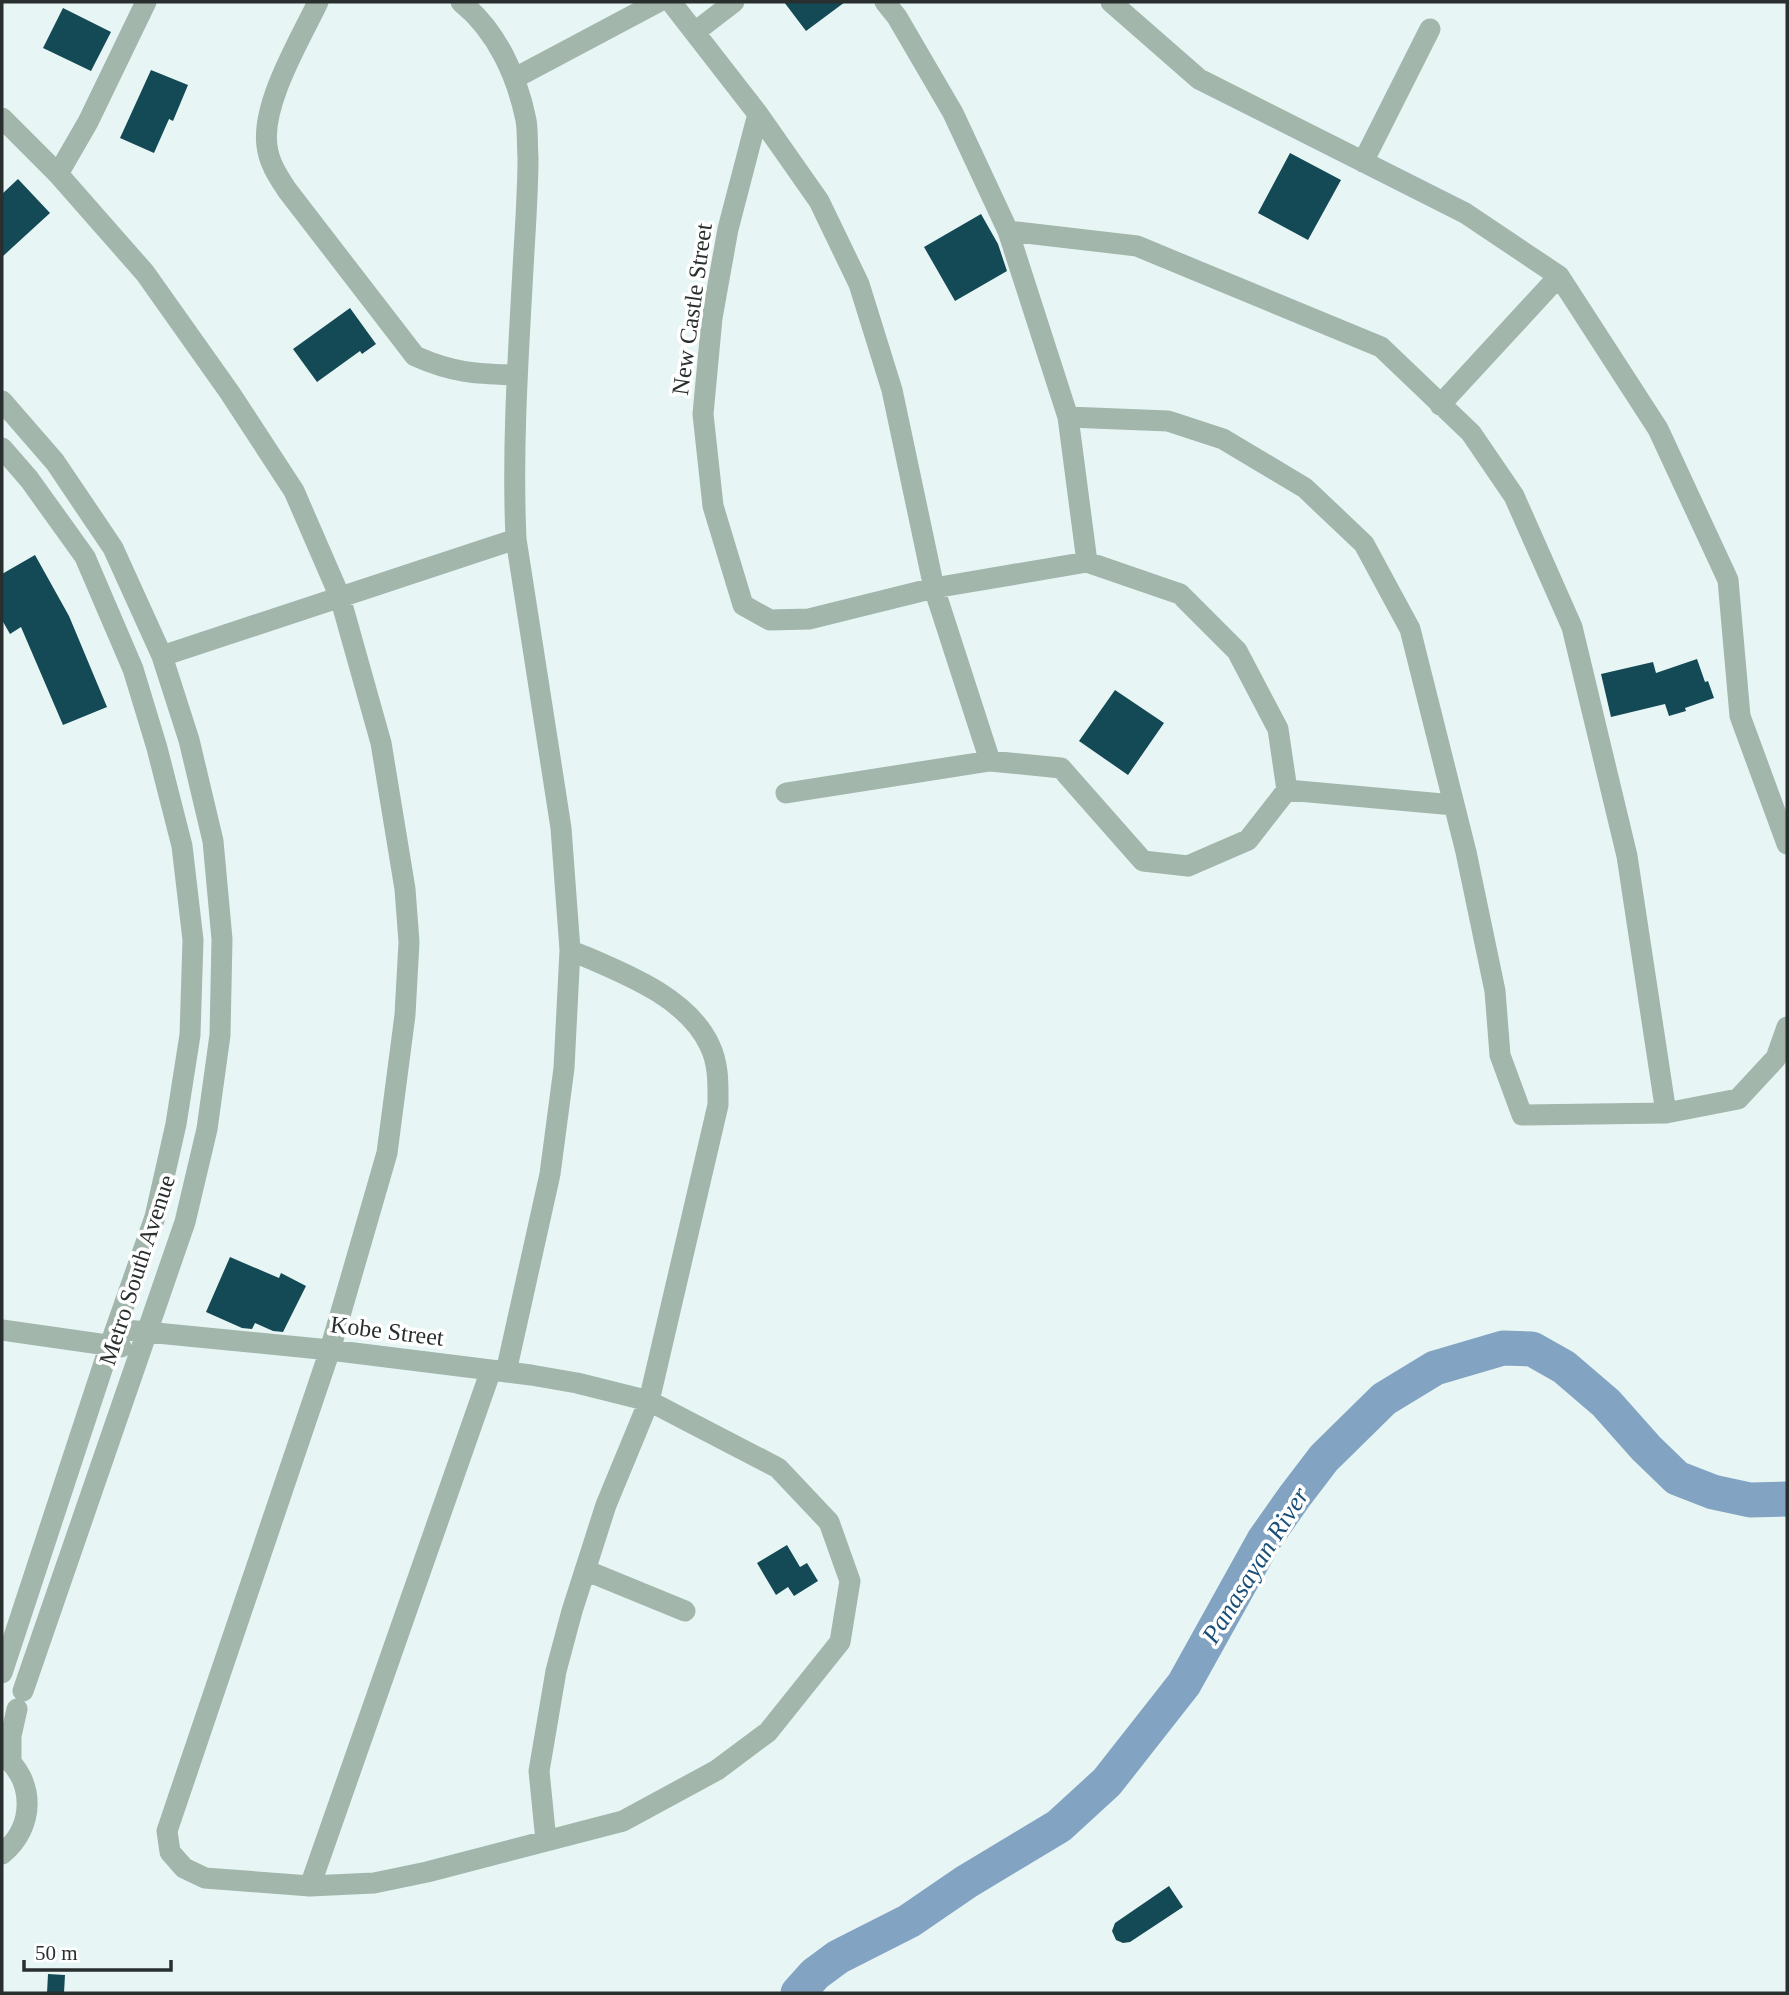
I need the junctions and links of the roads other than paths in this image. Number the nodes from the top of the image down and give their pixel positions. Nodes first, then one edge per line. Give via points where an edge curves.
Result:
1 (146, 2) edge
2 (318, 2) edge
3 (461, 2) edge
4 (658, 2) edge
5 (671, 2) edge
6 (734, 2) edge
7 (885, 2) edge
8 (1111, 2) edge
9 (1430, 29) dead end
10 (695, 32) junction
11 (515, 78) junction
12 (758, 114) junction
13 (2, 118) edge
14 (1363, 162) junction
15 (58, 174) junction
16 (1008, 231) junction
17 (1559, 276) junction
18 (517, 375) junction
19 (2, 401) edge
20 (1440, 405) junction
21 (1068, 417) junction
22 (2, 448) edge
23 (516, 539) junction
24 (1087, 562) junction
25 (934, 588) junction
26 (340, 597) junction
27 (162, 656) junction
28 (990, 761) junction
29 (1287, 790) junction
30 (786, 793) dead end
31 (1454, 805) junction
32 (1787, 844) edge
33 (570, 950) junction
34 (1787, 1027) edge
35 (1666, 1113) junction
36 (2, 1330) edge
37 (113, 1337) junction
38 (142, 1342) junction
39 (330, 1350) junction
40 (498, 1371) junction
41 (649, 1401) junction
42 (585, 1570) junction
43 (685, 1611) dead end
44 (2, 1673) edge
45 (6, 1758) edge
46 (546, 1841) junction
47 (2, 1854) edge
48 (310, 1886) junction

1 - 15 street
2 - 18 street via 268,112 267,148 272,166 415,356 467,373
3 - 11 street via 475,14
4 - 11 street
5 - 10 street
6 - 10 street
7 - 16 street via 953,113
8 - 14 street via 1199,79
9 - 14 street
10 - 12 street
11 - 18 street via 527,124 528,185
12 - 25 street via 819,201 859,284 892,390
12 - 25 street, New Castle Street via 714,305 703,414 713,506 743,605 770,620 809,619
13 - 15 street, Kobe Street
14 - 17 street via 1465,213
15 - 26 street, Kobe Street via 145,273 230,393 294,491
16 - 20 street via 1137,246 1381,347
16 - 21 street
17 - 20 street
17 - 32 street via 1658,429 1728,580 1740,716
18 - 23 street
19 - 27 street, Metro South Avenue via 55,463 113,548
20 - 35 street via 1471,433 1514,496 1572,627 1626,856
21 - 24 street
21 - 31 street via 1168,421 1223,439 1305,488 1364,544 1410,629
22 - 37 street, Metro South Avenue via 85,558 133,669 182,846 193,940 190,1035 155,1217
23 - 26 street
23 - 33 street via 561,828
24 - 25 street, New Castle Street
24 - 29 street via 1180,594 1237,651 1278,729
25 - 28 street
26 - 27 street
26 - 39 street, Kobe Street via 381,743 409,942 405,1015 387,1153
27 - 38 street, Metro South Avenue via 189,740 213,841 222,939 220,1035 207,1129 185,1222
28 - 29 street via 1061,768 1143,861 1188,866 1248,840
28 - 30 street
29 - 31 street
31 - 35 street via 1495,991 1500,1055 1522,1115
33 - 40 street via 564,1068 550,1174
33 - 41 street via 649,986 694,1021 711,1047 718,1075 712,1138
34 - 35 street via 1776,1058 1738,1099
36 - 37 street, Kobe Street
37 - 38 street, Kobe Street
37 - 44 street, Metro South Avenue
38 - 39 street, Kobe Street
38 - 45 street, Metro South Avenue via 20,1700
39 - 40 street, Kobe Street
39 - 48 street, Kobe Street via 167,1832 170,1852 184,1868 205,1878
40 - 41 street, Kobe Street via 577,1383
40 - 48 street
41 - 42 street via 606,1504
41 - 46 street, Kobe Street via 778,1468 829,1522 850,1581 840,1642 768,1732 717,1770 622,1821
42 - 43 street
42 - 46 street via 547,1717 540,1771
45 - 47 street via 23,1782 28,1805 23,1829
46 - 48 street, Kobe Street via 374,1883

